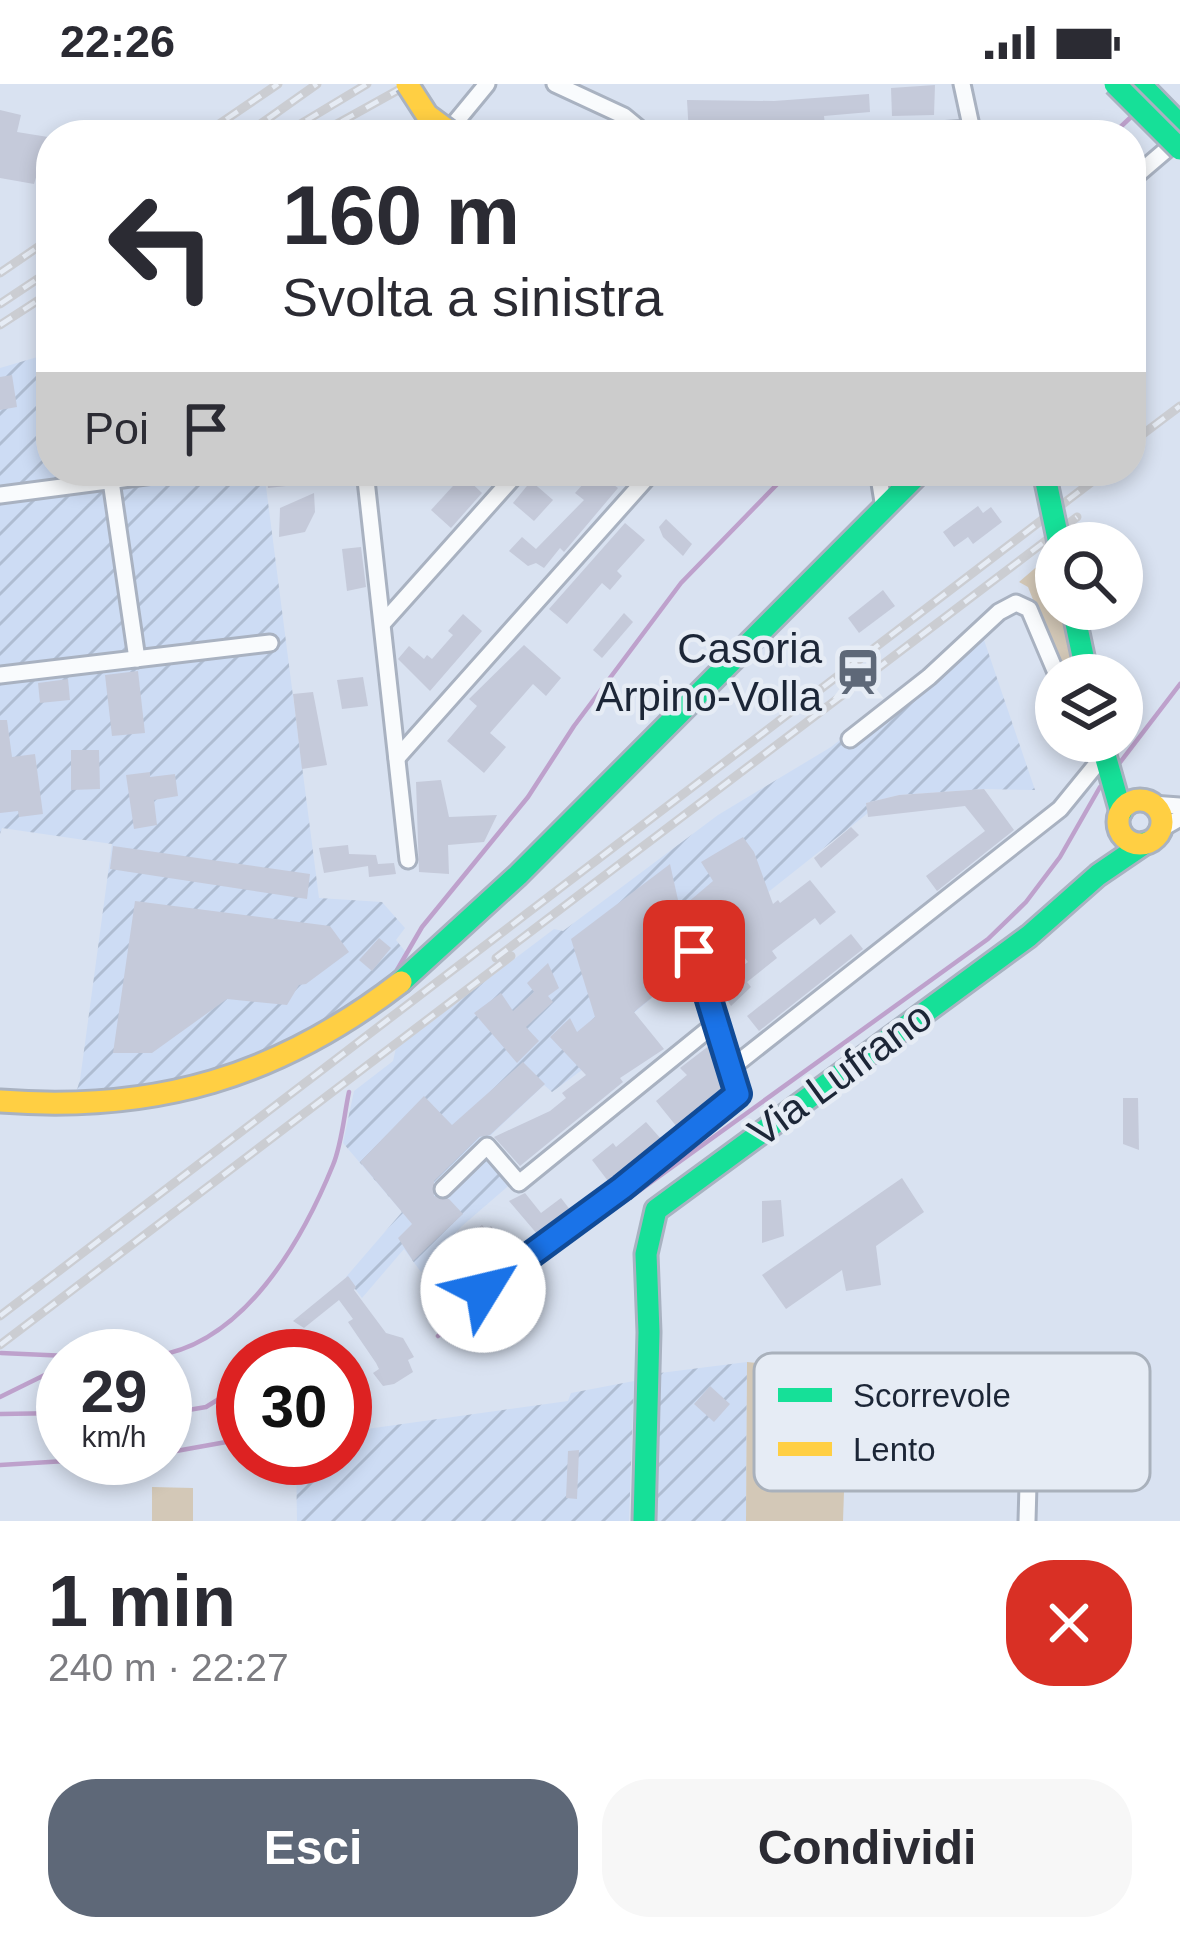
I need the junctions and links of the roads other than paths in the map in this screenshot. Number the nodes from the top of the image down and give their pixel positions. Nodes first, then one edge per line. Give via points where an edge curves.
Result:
1 (407, 84) edge
2 (488, 84) edge
3 (555, 84) edge
4 (962, 84) edge
5 (1115, 84) edge
6 (1140, 84) edge
7 (434, 120) edge
8 (458, 120) edge
9 (629, 120) edge
10 (970, 120) edge
11 (1180, 125) edge
12 (1180, 139) edge
13 (1180, 149) edge
14 (1146, 167) edge
15 (71, 486) edge
16 (112, 486) edge
17 (368, 486) edge
18 (506, 486) edge
19 (639, 486) edge
20 (880, 486) edge
21 (905, 486) edge
22 (1047, 486) edge
23 (0, 495) edge
24 (884, 508) junction
25 (1055, 522) edge
26 (383, 623) junction
27 (270, 643) dead end
28 (1048, 654) edge
29 (137, 659) junction
30 (0, 675) edge
31 (850, 740) dead end
32 (397, 758) junction
33 (1093, 762) edge
34 (1108, 762) edge
35 (1180, 806) edge
36 (1132, 809) junction
37 (1162, 830) edge
38 (408, 860) dead end
39 (1097, 875) junction
40 (694, 951) dead end
41 (716, 1023) junction
42 (730, 1069) junction
43 (0, 1101) edge
44 (443, 1189) dead end
45 (448, 1315) dead end
46 (1028, 1491) edge
47 (644, 1521) edge
48 (1027, 1521) edge

1 - 7 main road, bridge
2 - 8 street
3 - 9 street
4 - 10 street
5 - 13 main road, bridge
6 - 11 main road
12 - 14 street
15 - 23 street
16 - 29 street
17 - 26 street
18 - 26 street
19 - 32 street
20 - 24 street
21 - 24 main road
22 - 25 main road, bridge
24 - 43 main road via 511,881 344,1024 288,1056 192,1089 72,1106
26 - 32 street
27 - 29 street
28 - 31 street via 1029,610 1016,603
29 - 30 street
32 - 38 street
33 - 42 street via 1060,809
34 - 36 main road
35 - 36 street
36 - 37 main road via 1161,815
36 - 37 main road via 1127,839
36 - 39 main road, Via Lufrano
37 - 39 main road, Via Lufrano
39 - 47 main road, Via Lufrano via 1029,936 656,1210 647,1243
40 - 41 street
41 - 42 street
41 - 44 street via 519,1183 487,1146
42 - 45 street via 738,1094
46 - 48 street

